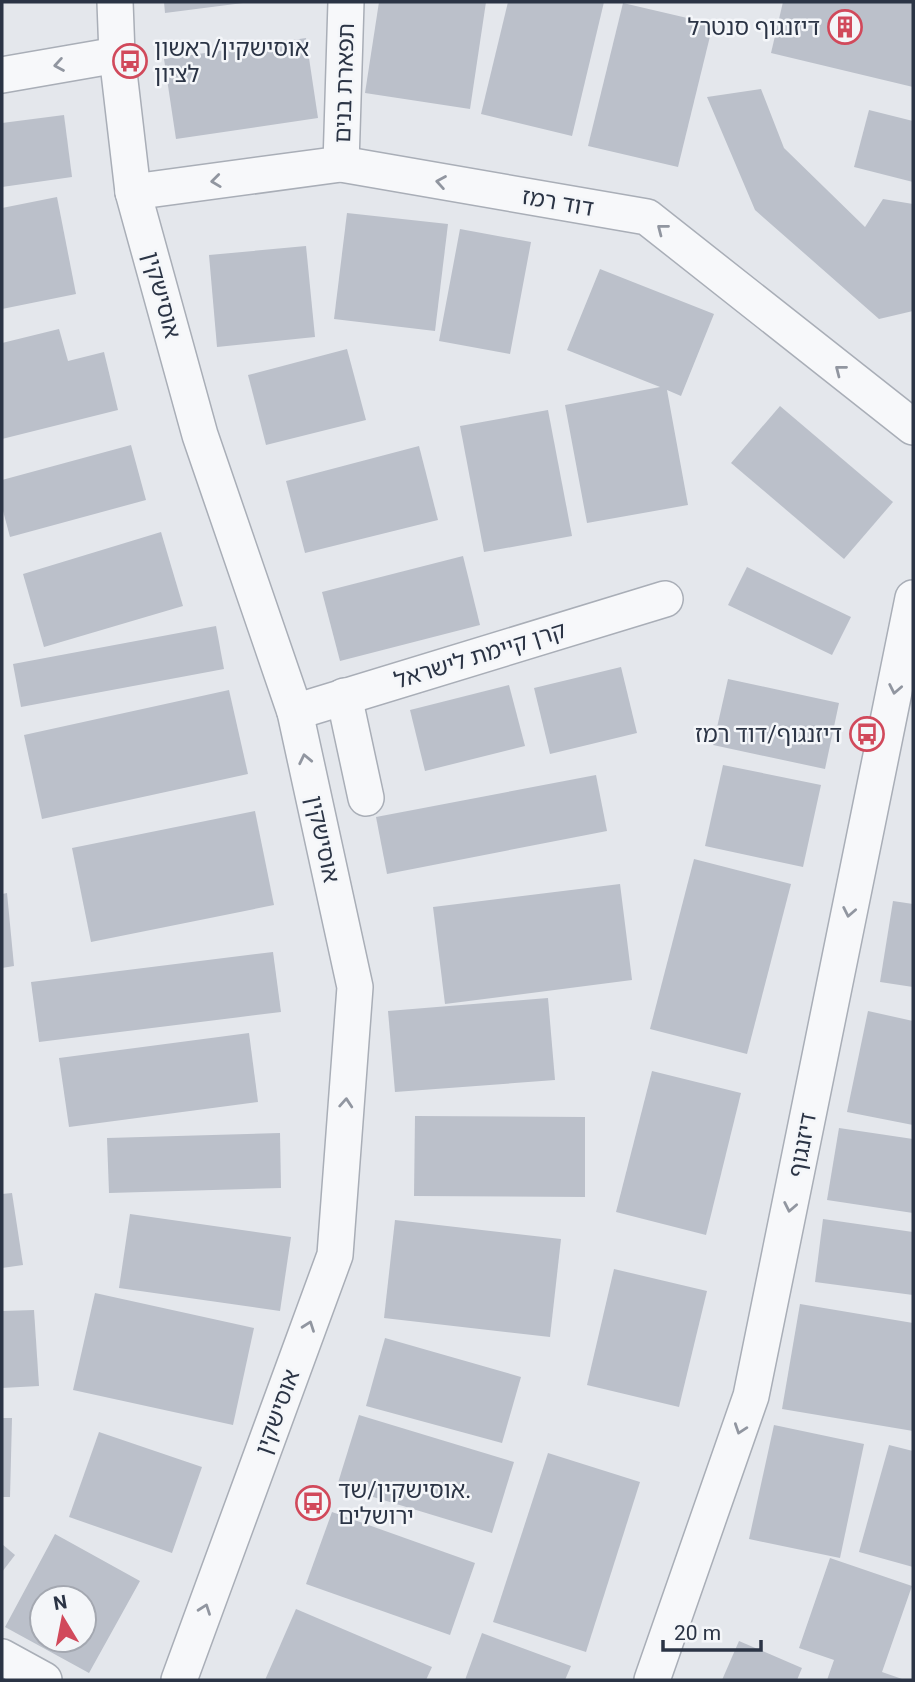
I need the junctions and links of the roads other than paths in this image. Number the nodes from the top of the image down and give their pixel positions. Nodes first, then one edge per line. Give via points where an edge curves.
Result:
1 (115, 2) edge
2 (346, 2) edge
3 (117, 55) junction
4 (2, 75) edge
5 (341, 164) junction
6 (133, 192) junction
7 (899, 399) edge
8 (913, 427) edge
9 (913, 598) edge
10 (666, 599) dead end
11 (344, 696) junction
12 (295, 712) junction
13 (366, 798) dead end
14 (2, 1657) edge
15 (181, 1678) edge
16 (44, 1680) edge
17 (652, 1680) edge

1 - 3 street, אוסישקין
2 - 5 street, תפארת בנים
3 -> 4 street
3 - 6 street, אוסישקין
5 -> 6 street, דוד רמז
7 -> 5 street, דוד רמז via 647,217
6 - 12 street, אוסישקין via 200,435
7 - 8 street, דוד רמז
9 -> 17 street, דיזנגוף via 751,1396
10 - 11 street, קרן קיימת לישראל
11 - 12 street, קרן קיימת לישראל
11 - 13 street
15 -> 12 street, אוסישקין via 335,1255 355,987
14 - 16 street

